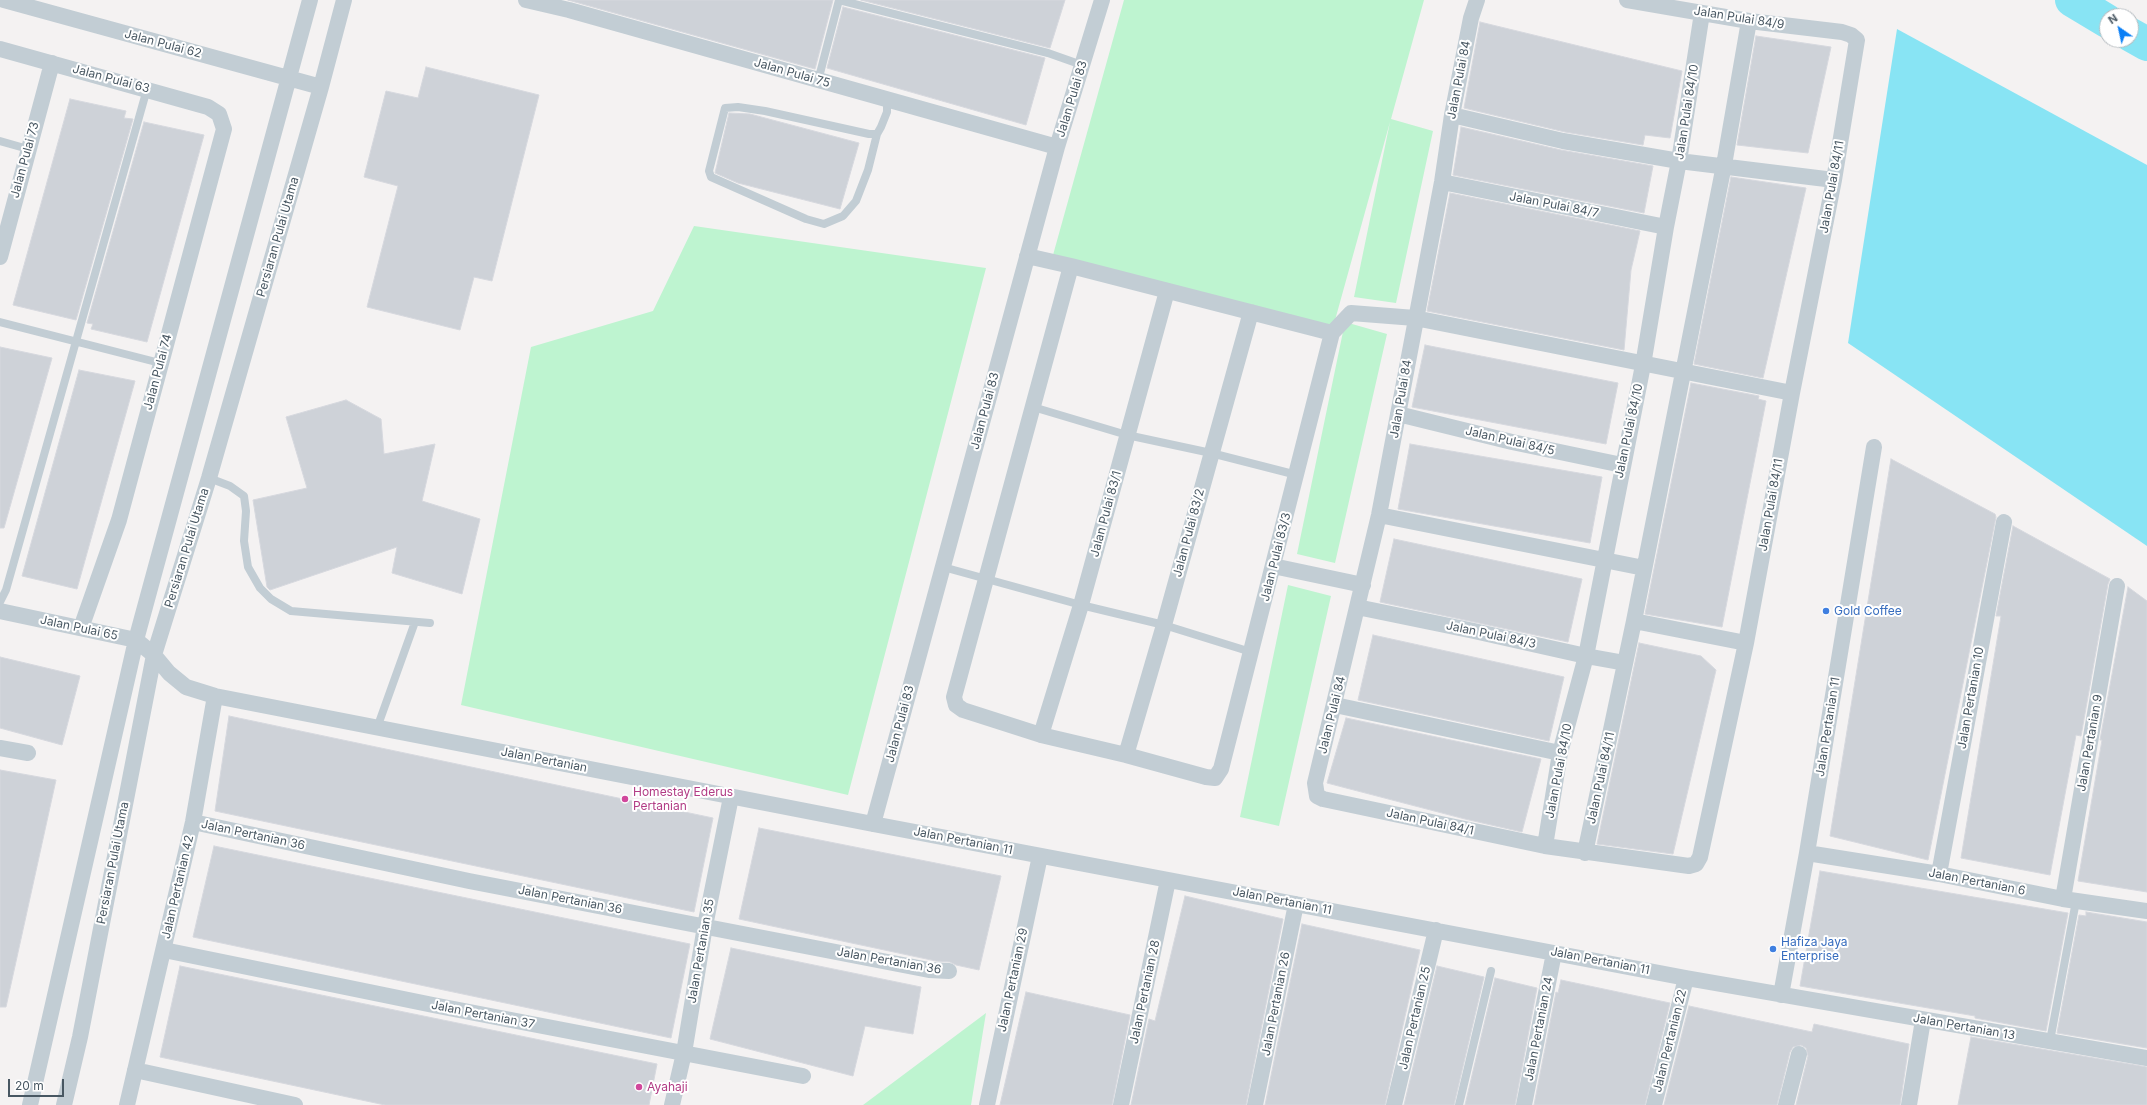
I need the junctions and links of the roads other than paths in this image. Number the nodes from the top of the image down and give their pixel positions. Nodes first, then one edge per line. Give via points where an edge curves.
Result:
1 (4, 0) edge
2 (310, 0) edge
3 (344, 0) edge
4 (526, 0) edge
5 (839, 0) edge
6 (1102, 0) edge
7 (1478, 0) edge
8 (1627, 0) edge
9 (42, 5) edge
10 (570, 5) edge
11 (1702, 13) junction
12 (1749, 21) junction
13 (1852, 35) joint
14 (0, 49) edge
15 (52, 63) junction
16 (1082, 65) junction
17 (289, 78) junction
18 (818, 81) junction
19 (321, 88) junction
20 (147, 89) junction
21 (887, 99) junction
22 (219, 114) joint
23 (1452, 116) junction
24 (877, 134) junction
25 (0, 140) edge
26 (1057, 147) junction
27 (28, 149) junction
28 (1679, 161) junction
29 (1724, 165) junction
30 (1834, 180) junction
31 (1442, 182) junction
32 (1666, 227) junction
33 (3, 234) edge
34 (1027, 256) junction
35 (0, 257) edge
36 (1071, 266) junction
37 (1167, 291) junction
38 (1251, 312) junction
39 (1415, 318) junction
40 (0, 322) edge
41 (1332, 333) junction
42 (76, 341) junction
43 (160, 363) junction
44 (1643, 364) junction
45 (1682, 372) junction
46 (1792, 393) junction
47 (1033, 406) junction
48 (1398, 414) junction
49 (1127, 435) junction
50 (1874, 447) dead end
51 (1211, 453) junction
52 (1622, 465) junction
53 (1297, 475) junction
54 (209, 478) junction
55 (1379, 515) junction
56 (2004, 522) dead end
57 (1605, 561) junction
58 (1273, 566) junction
59 (943, 567) junction
60 (1644, 568) junction
61 (986, 579) junction
62 (1363, 584) junction
63 (2117, 586) dead end
64 (0, 602) edge
65 (1081, 605) junction
66 (1357, 607) junction
67 (0, 611) edge
68 (1634, 621) junction
69 (415, 622) junction
70 (430, 623) dead end
71 (1164, 625) junction
72 (82, 628) junction
73 (136, 640) junction
74 (1746, 643) junction
75 (1251, 652) junction
76 (154, 654) junction
77 (1586, 656) junction
78 (1626, 663) junction
79 (215, 696) junction
80 (1335, 705) junction
81 (377, 728) junction
82 (1042, 735) junction
83 (0, 748) edge
84 (28, 753) dead end
85 (1560, 753) junction
86 (1126, 755) junction
87 (731, 796) junction
88 (1317, 796) joint
89 (193, 822) junction
90 (873, 824) junction
91 (1545, 846) junction
92 (1585, 853) junction
93 (1807, 853) junction
94 (1040, 856) junction
95 (1939, 874) junction
96 (1168, 880) junction
97 (2069, 900) junction
98 (1296, 904) junction
99 (2147, 911) edge
100 (705, 926) junction
101 (1436, 930) junction
102 (164, 950) junction
103 (1554, 953) junction
104 (1491, 970) dead end
105 (949, 971) dead end
106 (1686, 978) junction
107 (1781, 995) junction
108 (1923, 1020) junction
109 (2050, 1041) junction
110 (684, 1054) junction
111 (1799, 1054) dead end
112 (2147, 1058) edge
113 (135, 1070) junction
114 (803, 1076) dead end
115 (30, 1105) edge
116 (64, 1105) edge
117 (128, 1105) edge
118 (294, 1105) edge
119 (672, 1105) edge
120 (987, 1105) edge
121 (1121, 1105) edge
122 (1256, 1105) edge
123 (1394, 1105) edge
124 (1459, 1105) edge
125 (1524, 1105) edge
126 (1654, 1105) edge
127 (1786, 1105) edge
128 (1908, 1105) edge

1 - 9 street, Jalan Pulai 62
2 - 17 street, Persiaran Pulai Utama
3 - 19 street, Persiaran Pulai Utama
4 - 10 street, Jalan Pulai 75
5 - 16 lane via 1048,53
5 - 18 lane
6 - 16 street, Jalan Pulai 83
7 - 23 street, Jalan Pulai 84 via 1471,18
8 - 11 street, Jalan Pulai 84/9
9 - 17 street, Jalan Pulai 62
10 - 18 street, Jalan Pulai 75
11 - 12 street, Jalan Pulai 84/9
11 - 28 street, Jalan Pulai 84/10
12 - 13 street, Jalan Pulai 84/9
12 - 29 street, Jalan Pulai 84/11
13 - 30 street, Jalan Pulai 84/11 via 1857,40
14 - 15 street, Jalan Pulai 63
15 - 20 street, Jalan Pulai 63
15 - 27 street, Jalan Pulai 73
16 - 26 street, Jalan Pulai 83
17 - 19 street, Jalan Pulai 62
17 - 73 street, Persiaran Pulai Utama
18 - 21 street, Jalan Pulai 75
19 - 54 street, Persiaran Pulai Utama
20 - 22 street, Jalan Pulai 63 via 208,107
20 - 42 lane
21 - 24 lane via 882,127
21 - 26 street, Jalan Pulai 75
22 - 43 street, Jalan Pulai 74 via 224,129
23 - 28 street via 1563,141
23 - 31 street, Jalan Pulai 84
24 - 24 lane via 868,170 856,201 842,216 824,224 806,219 711,177 709,171 725,108 765,111
25 - 27 lane
26 - 34 street, Jalan Pulai 83
27 - 33 street, Jalan Pulai 73
28 - 29 street
28 - 32 street, Jalan Pulai 84/10
29 - 30 street
29 - 45 street, Jalan Pulai 84/11
30 - 46 street, Jalan Pulai 84/11
31 - 32 street, Jalan Pulai 84/7
31 - 39 street, Jalan Pulai 84
32 - 44 street, Jalan Pulai 84/10
33 - 35 street, Jalan Pulai 73
34 - 36 street
34 - 59 street, Jalan Pulai 83
36 - 37 street
36 - 47 street
37 - 38 street
37 - 49 street, Jalan Pulai 83/1
38 - 41 street
38 - 51 street, Jalan Pulai 83/2
39 - 41 street via 1351,313
39 - 44 street
39 - 48 street, Jalan Pulai 84
40 - 42 lane
41 - 53 street, Jalan Pulai 83/3
42 - 43 lane
42 - 64 lane via 6,590
43 - 72 street, Jalan Pulai 74 via 119,520
44 - 45 street
44 - 52 street, Jalan Pulai 84/10
45 - 46 street
45 - 60 street, Jalan Pulai 84/11
46 - 74 street, Jalan Pulai 84/11
47 - 49 lane
47 - 61 street
48 - 52 street, Jalan Pulai 84/5
48 - 55 street, Jalan Pulai 84
49 - 51 lane
49 - 65 street, Jalan Pulai 83/1
50 - 93 street, Jalan Pertanian 11
51 - 53 lane
51 - 71 street, Jalan Pulai 83/2
52 - 57 street, Jalan Pulai 84/10
53 - 58 street, Jalan Pulai 83/3
54 - 69 lane via 230,486 244,496 244,541 248,567 260,588 271,599 291,611
54 - 76 street, Persiaran Pulai Utama
55 - 57 street
55 - 62 street, Jalan Pulai 84
56 - 95 street, Jalan Pertanian 10
57 - 60 street
57 - 77 street, Jalan Pulai 84/10
58 - 62 street
58 - 75 street, Jalan Pulai 83/3
59 - 61 lane
59 - 90 street, Jalan Pulai 83
60 - 68 street, Jalan Pulai 84/11
61 - 65 lane
61 - 82 street via 954,697 956,705 962,710
62 - 66 street, Jalan Pulai 84
63 - 97 street, Jalan Pertanian 9
65 - 71 lane
65 - 82 street, Jalan Pulai 83/1
66 - 77 street, Jalan Pulai 84/3
66 - 80 street, Jalan Pulai 84
67 - 72 street, Jalan Pulai 65
68 - 74 street
68 - 78 street, Jalan Pulai 84/11
69 - 70 lane
69 - 81 lane
71 - 75 lane
71 - 86 street, Jalan Pulai 83/2
72 - 73 street, Jalan Pulai 65
73 - 76 street, Jalan Pulai 65
73 - 115 street, Persiaran Pulai Utama
74 - 92 street, Jalan Pulai 84/11 via 1700,857 1696,864 1689,866
75 - 86 street, Jalan Pulai 83/3 via 1221,769 1215,778
76 - 79 street via 169,673 186,687
76 - 116 street, Persiaran Pulai Utama via 80,1037
77 - 78 street, Jalan Pulai 84/3
77 - 85 street, Jalan Pulai 84/10
78 - 92 street, Jalan Pulai 84/11
79 - 81 street, Jalan Pertanian
79 - 89 street, Jalan Pertanian 42
80 - 85 street
80 - 88 street, Jalan Pulai 84 via 1315,784
81 - 87 street, Jalan Pertanian
82 - 86 street
83 - 84 street
85 - 91 street, Jalan Pulai 84/10
87 - 90 street, Jalan Pertanian
87 - 100 street, Jalan Pertanian 35
88 - 91 street, Jalan Pulai 84/1
89 - 100 street, Jalan Pertanian 36 via 468,881
89 - 102 street, Jalan Pertanian 42
90 - 94 street, Jalan Pertanian 11
91 - 92 street, Jalan Pulai 84/11
93 - 95 street, Jalan Pertanian 6
93 - 107 street, Jalan Pertanian 11
94 - 96 street, Jalan Pertanian 11
94 - 120 street, Jalan Pertanian 29
95 - 97 street, Jalan Pertanian 6
96 - 98 street, Jalan Pertanian 11
96 - 121 street, Jalan Pertanian 28
97 - 99 street, Jalan Pertanian 6
97 - 109 lane
98 - 101 street, Jalan Pertanian 11
98 - 122 street, Jalan Pertanian 26
100 - 105 street, Jalan Pertanian 36 via 929,970
100 - 110 street, Jalan Pertanian 35
101 - 103 street, Jalan Pertanian 11
101 - 123 street, Jalan Pertanian 25
102 - 110 street, Jalan Pertanian 37
102 - 113 street, Jalan Pertanian 42
103 - 106 street, Jalan Pertanian 11
103 - 125 street, Jalan Pertanian 24
104 - 124 lane
106 - 107 street, Jalan Pertanian 11
106 - 126 street, Jalan Pertanian 22
107 - 108 street, Jalan Pertanian 13
108 - 109 street, Jalan Pertanian 13
108 - 128 street
109 - 112 street, Jalan Pertanian 13
110 - 114 street, Jalan Pertanian 37
110 - 119 street, Jalan Pertanian 35
111 - 127 street
113 - 117 street, Jalan Pertanian 42
113 - 118 street

